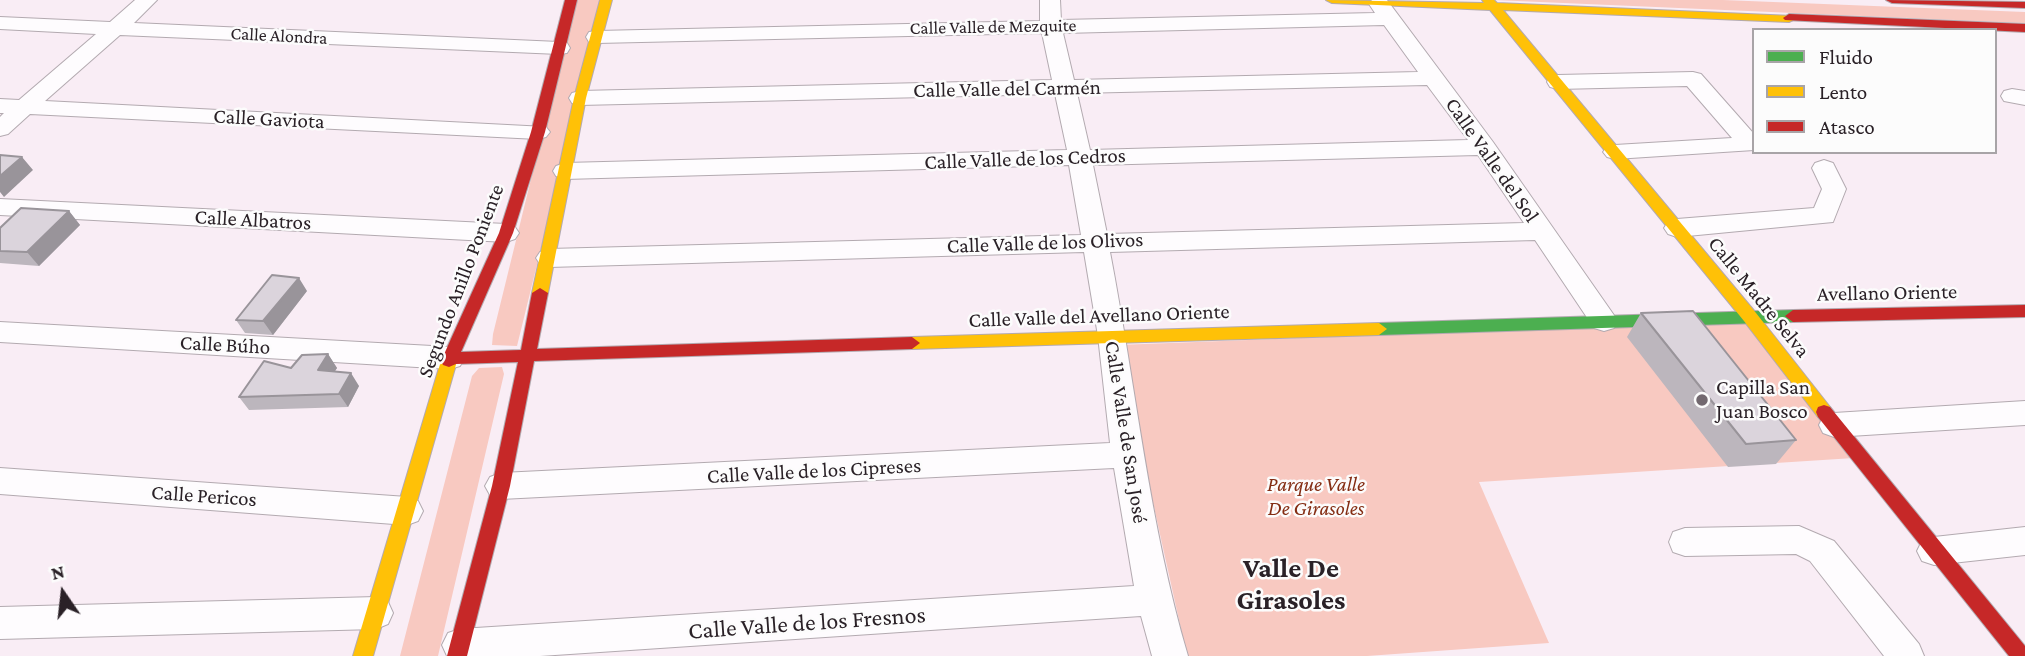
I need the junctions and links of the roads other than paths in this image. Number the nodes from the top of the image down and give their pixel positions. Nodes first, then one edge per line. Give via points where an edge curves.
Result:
1 (147, 0) edge
2 (571, 0) edge
3 (606, 0) edge
4 (1332, 0) edge
5 (1892, 0) edge
6 (1491, 3) edge
7 (2025, 5) edge
8 (1382, 7) edge
9 (1050, 13) edge
10 (0, 23) edge
11 (2025, 28) edge
12 (114, 29) junction
13 (597, 37) junction
14 (559, 48) junction
15 (1434, 78) junction
16 (1558, 82) junction
17 (1064, 88) junction
18 (580, 99) junction
19 (0, 106) edge
20 (25, 107) junction
21 (0, 129) edge
22 (538, 132) junction
23 (1485, 147) junction
24 (1615, 152) junction
25 (1080, 158) junction
26 (1824, 168) dead end
27 (565, 171) junction
28 (0, 207) edge
29 (1677, 228) junction
30 (1541, 231) junction
31 (506, 233) junction
32 (1094, 242) junction
33 (549, 258) junction
34 (2025, 311) edge
35 (1750, 317) junction
36 (1604, 321) junction
37 (0, 332) edge
38 (1112, 336) junction
39 (527, 355) junction
40 (450, 358) junction
41 (2025, 413) edge
42 (1834, 425) junction
43 (1127, 455) junction
44 (0, 481) edge
45 (501, 486) junction
46 (407, 511) junction
47 (2025, 541) edge
48 (1685, 542) dead end
49 (1934, 551) junction
50 (1154, 600) junction
51 (376, 613) junction
52 (0, 623) edge
53 (458, 651) edge
54 (363, 656) edge
55 (1170, 656) edge
56 (1906, 656) edge
57 (2021, 656) edge

1 - 12 street
2 - 14 street, Segundo Anillo Poniente
3 - 13 street
4 - 8 street
5 - 7 street
6 - 8 street
6 - 11 street
6 - 16 street, Calle Madre Selva
8 - 9 street, Calle Valle de Mezquite
8 - 15 street, Calle Valle del Sol
9 - 13 street, Calle Valle de Mezquite
9 - 17 street, Calle Valle de San José
10 - 12 street, Calle Alondra
12 - 14 street, Calle Alondra
12 - 20 street
13 - 18 street
14 - 22 street, Segundo Anillo Poniente
15 - 17 street, Calle Valle del Carmén
15 - 23 street, Calle Valle del Sol
16 - 24 street, Calle Madre Selva
16 - 24 street via 1693,79 1750,144
17 - 18 street, Calle Valle del Carmén
17 - 25 street, Calle Valle de San José
18 - 27 street
19 - 20 street, Calle Gaviota
20 - 21 street
20 - 22 street, Calle Gaviota
22 - 31 street, Segundo Anillo Poniente
23 - 25 street, Calle Valle de los Cedros
23 - 30 street, Calle Valle del Sol
24 - 29 street, Calle Madre Selva
25 - 27 street, Calle Valle de los Cedros
25 - 32 street, Calle Valle de San José
26 - 29 street via 1834,189 1824,215
27 - 33 street
28 - 31 street, Calle Albatros
29 - 35 street, Calle Madre Selva
30 - 32 street, Calle Valle de los Olivos
30 - 36 street, Calle Valle del Sol
31 - 40 street, Segundo Anillo Poniente
32 - 33 street, Calle Valle de los Olivos
32 - 38 street, Calle Valle de San José
33 - 39 street
34 - 35 street, Avellano Oriente
35 - 36 street, Calle Valle del Avellano Oriente
35 - 42 street, Calle Madre Selva
36 - 38 street, Calle Valle del Avellano Oriente
37 - 40 street, Calle Búho
38 - 39 street, Calle Valle del Avellano Oriente
38 - 43 street, Calle Valle de San José
39 - 40 street, Calle Valle del Avellano Oriente
39 - 45 street
40 - 46 street, Segundo Anillo Poniente
41 - 42 street
42 - 49 street, Calle Madre Selva
43 - 45 street, Calle Valle de los Cipreses
43 - 50 street, Calle Valle de San José
44 - 46 street, Calle Pericos
45 - 53 street
46 - 51 street, Segundo Anillo Poniente
47 - 49 street
48 - 56 street via 1799,540 1822,551
49 - 57 street, Calle Madre Selva
50 - 53 street, Calle Valle de los Fresnos
50 - 55 street, Calle Valle de San José
51 - 52 street
51 - 54 street, Segundo Anillo Poniente

